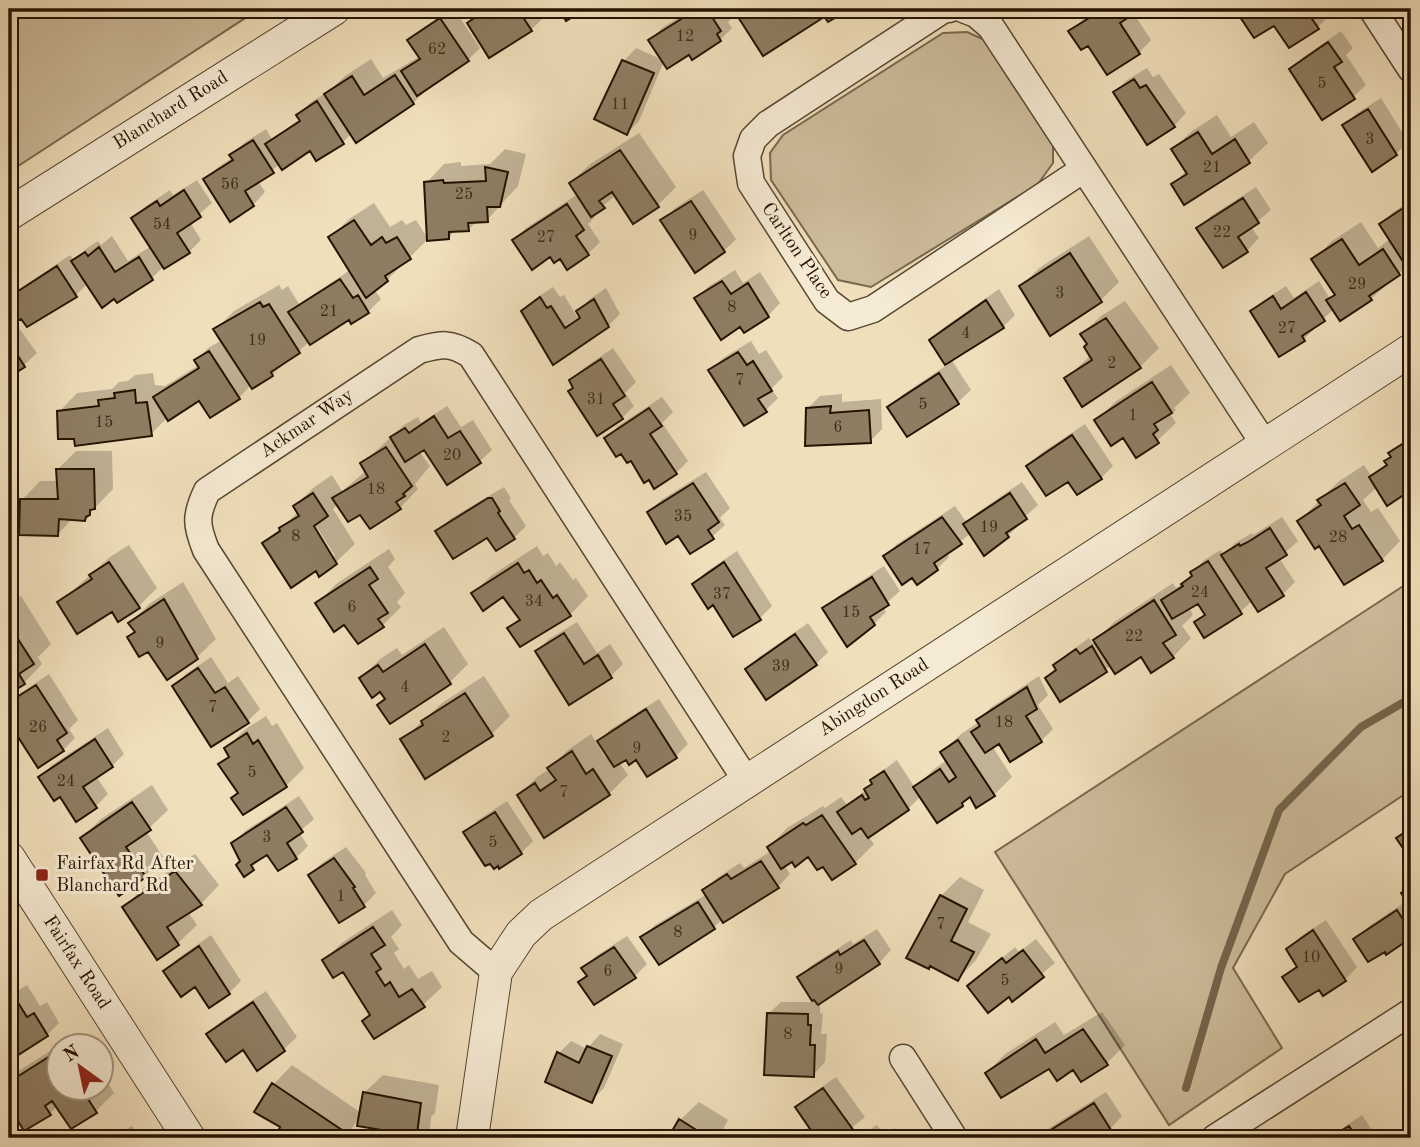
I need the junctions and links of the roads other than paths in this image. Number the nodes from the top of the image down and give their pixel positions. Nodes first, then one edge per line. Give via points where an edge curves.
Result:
1 (334, 9) edge
2 (948, 9) edge
3 (963, 9) edge
4 (1372, 9) edge
5 (1411, 69) edge
6 (1084, 169) junction
7 (9, 214) edge
8 (1411, 350) edge
9 (1265, 445) junction
10 (746, 780) junction
11 (9, 858) edge
12 (496, 971) junction
13 (1411, 1012) edge
14 (903, 1058) dead end
15 (189, 1138) edge
16 (472, 1138) edge
17 (954, 1138) edge
18 (1215, 1138) edge

1 - 7 street, Blanchard Road
2 - 6 street, Carlton Place via 768,124 753,139 747,156 751,183 827,301 848,317 873,309
3 - 6 street via 991,27
4 - 5 street
6 - 9 street
8 - 9 street, Abingdon Road
9 - 10 street, Abingdon Road
10 - 12 street, Abingdon Road via 541,915 521,934
10 - 12 street, Ackmar Way via 471,355 456,346 419,350 207,491 198,508 198,528 206,550 461,942
11 - 15 street, Fairfax Road
12 - 16 street, Abingdon Road
13 - 18 street
14 - 17 street

